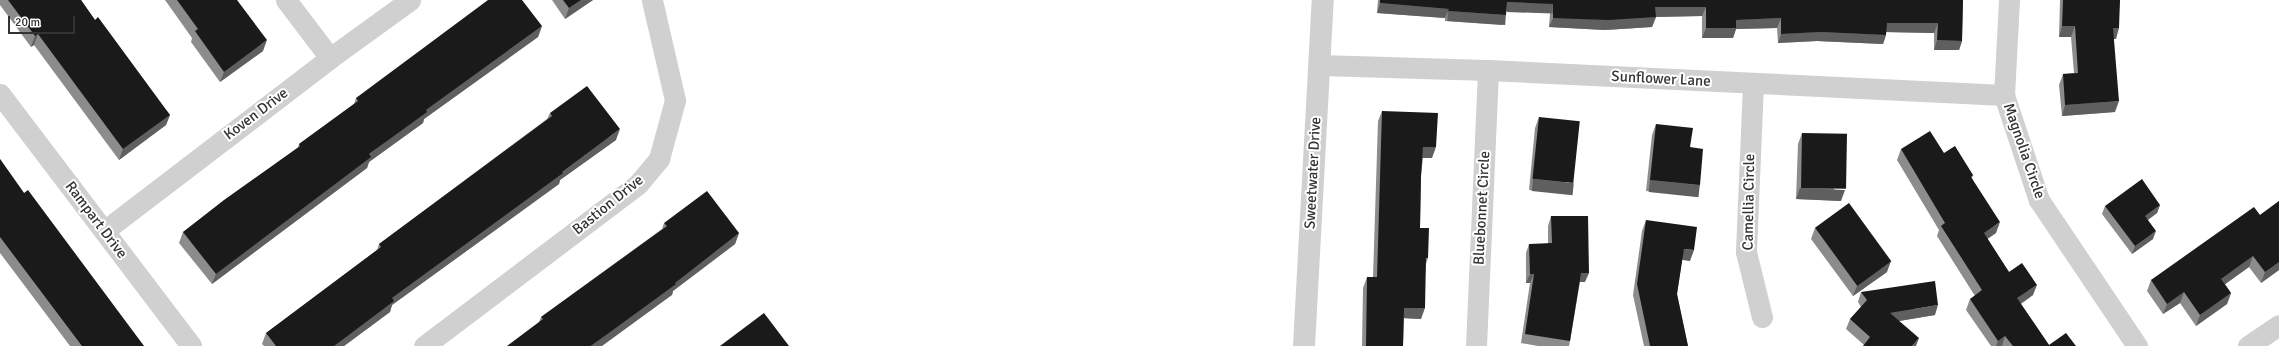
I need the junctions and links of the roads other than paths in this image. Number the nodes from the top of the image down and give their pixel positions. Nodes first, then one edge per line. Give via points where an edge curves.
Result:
1 (286, 0) edge
2 (410, 0) edge
3 (652, 0) edge
4 (1323, 0) edge
5 (2009, 0) edge
6 (330, 58) junction
7 (1319, 65) junction
8 (1488, 70) junction
9 (1753, 84) junction
10 (0, 94) edge
11 (2004, 95) junction
12 (104, 231) junction
13 (1762, 317) dead end
14 (2279, 325) edge
15 (191, 346) edge
16 (424, 346) edge
17 (1304, 346) edge
18 (1476, 346) edge
19 (2137, 346) edge
20 (2248, 346) edge

1 - 6 street
2 - 6 street, Koven Drive
3 - 16 street, Bastion Drive via 675,100 659,159 638,184
4 - 7 street, Sweetwater Drive
5 - 11 street, Magnolia Circle
6 - 12 street, Koven Drive
7 - 8 street, Sunflower Lane
7 - 17 street, Sweetwater Drive
8 - 9 street, Sunflower Lane
8 - 18 street, Bluebonnet Circle
9 - 11 street, Sunflower Lane
9 - 13 street, Camellia Circle via 1746,252
10 - 12 street, Rampart Drive
11 - 19 street, Magnolia Circle via 2039,200
12 - 15 street, Rampart Drive
14 - 20 street

